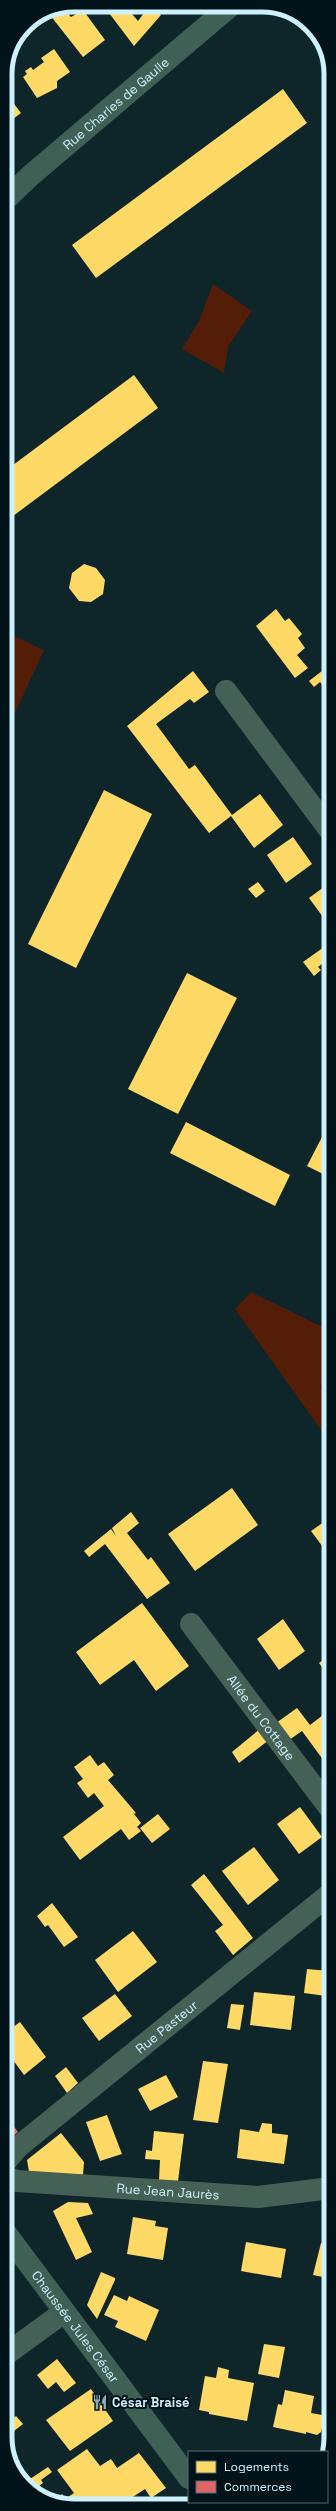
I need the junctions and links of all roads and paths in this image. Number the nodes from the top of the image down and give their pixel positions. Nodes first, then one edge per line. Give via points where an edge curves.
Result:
1 (223, 12) edge
2 (12, 193) edge
3 (226, 691) dead end
4 (324, 823) edge
5 (191, 1624) dead end
6 (324, 1801) edge
7 (324, 1899) edge
8 (12, 2154) edge
9 (12, 2179) edge
10 (324, 2189) edge
11 (12, 2241) edge
12 (64, 2312) junction
13 (12, 2350) edge
14 (188, 2477) edge

1 - 2 street, Rue Charles de Gaulle
3 - 4 street
5 - 6 street, Allée du Cottage
7 - 8 street, Rue Pasteur
9 - 10 street, Rue Jean Jaurès via 258,2196
11 - 12 street, Chaussée Jules César
12 - 13 street
12 - 14 street, Chaussée Jules César

